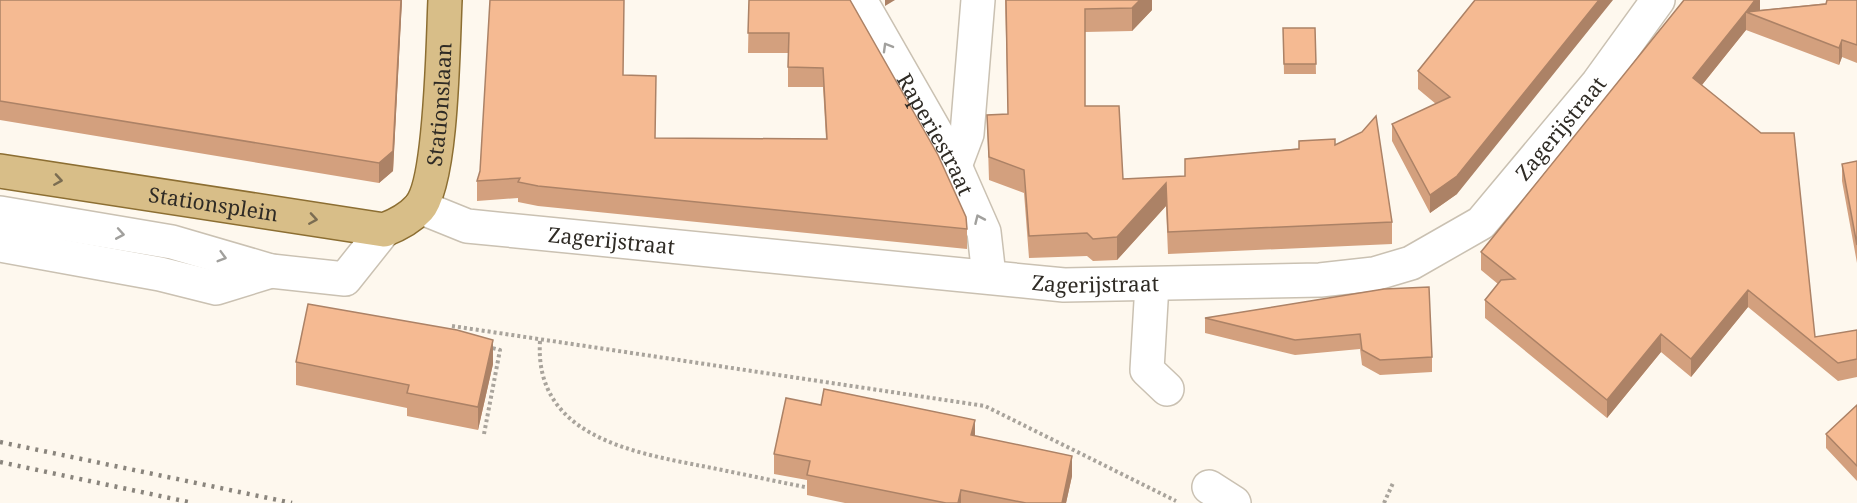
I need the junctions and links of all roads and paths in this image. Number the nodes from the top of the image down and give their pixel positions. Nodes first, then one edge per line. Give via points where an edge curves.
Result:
1 (446, 0) edge
2 (860, 0) edge
3 (978, 0) edge
4 (1658, 0) edge
5 (955, 166) junction
6 (0, 171) edge
7 (420, 207) junction
8 (0, 213) edge
9 (384, 230) junction
10 (0, 245) edge
11 (271, 271) junction
12 (989, 276) junction
13 (1152, 284) junction
14 (452, 326) dead end
15 (540, 340) junction
16 (480, 345) edge
17 (1167, 389) dead end
18 (483, 434) dead end
19 (1393, 483) dead end
20 (815, 489) edge
21 (1181, 503) edge
22 (1384, 503) edge

1 - 7 main road, Stationslaan via 435,167
5 -> 2 street, Raperiestraat
3 - 5 street via 967,134
4 - 13 street, Zagerijstraat via 1598,83 1481,223 1441,248 1412,263 1374,274 1320,280
12 -> 5 street, Raperiestraat via 984,232
6 -> 9 main road, Stationsplein
7 - 9 main road via 403,222
7 - 12 street, Zagerijstraat via 467,226
8 -> 11 street via 172,242
9 - 11 street via 345,279
10 - 11 street via 216,288
12 - 13 street, Zagerijstraat via 1064,285
13 - 17 street via 1147,370
14 - 15 path
15 - 20 path via 539,363 553,399 571,421 596,436 631,452
15 - 21 path via 985,406
16 - 18 path via 500,350
19 - 22 path

